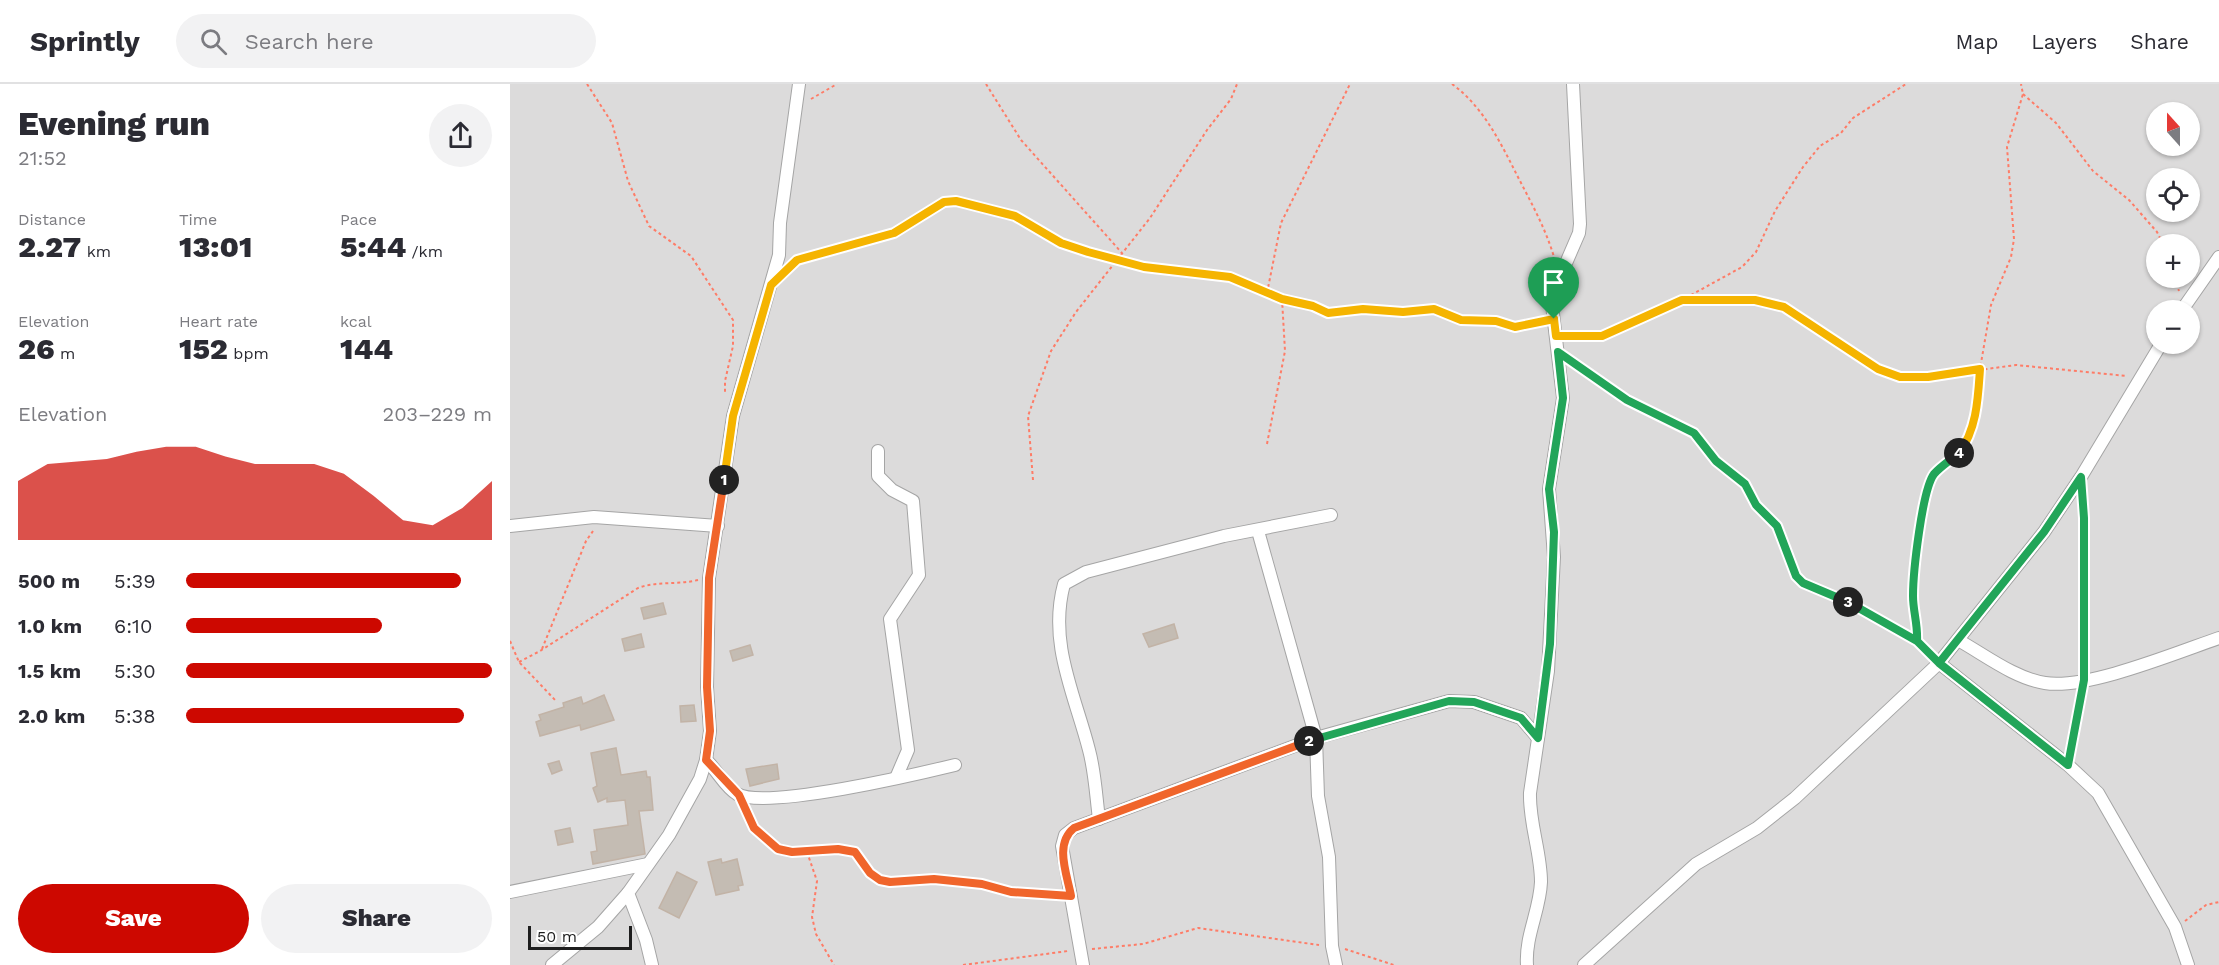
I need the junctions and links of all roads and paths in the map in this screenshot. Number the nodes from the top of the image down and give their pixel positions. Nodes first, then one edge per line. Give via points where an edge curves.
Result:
1 (587, 84) edge
2 (799, 84) edge
3 (837, 84) edge
4 (986, 84) edge
5 (1237, 84) edge
6 (1350, 84) edge
7 (1452, 84) edge
8 (1573, 84) edge
9 (1906, 84) edge
10 (2021, 84) edge
11 (2023, 94) junction
12 (796, 107) junction
13 (2158, 234) edge
14 (1122, 253) junction
15 (2219, 257) edge
16 (1118, 260) junction
17 (1560, 277) junction
18 (771, 285) junction
19 (1266, 293) junction
20 (1282, 299) junction
21 (1682, 300) junction
22 (2189, 300) edge
23 (1554, 319) junction
24 (1556, 336) junction
25 (1558, 352) junction
26 (2155, 354) edge
27 (1980, 369) junction
28 (2139, 378) junction
29 (725, 395) dead end
30 (1267, 444) dead end
31 (878, 451) dead end
32 (2081, 477) junction
33 (1034, 480) dead end
34 (1331, 515) dead end
35 (603, 518) junction
36 (510, 526) edge
37 (718, 526) junction
38 (1258, 531) junction
39 (709, 578) junction
40 (2219, 638) edge
41 (510, 640) edge
42 (1958, 640) junction
43 (1917, 641) junction
44 (540, 651) junction
45 (519, 662) junction
46 (1939, 663) junction
47 (2084, 680) junction
48 (556, 701) dead end
49 (1316, 738) junction
50 (1538, 738) junction
51 (706, 760) junction
52 (955, 765) dead end
53 (2068, 765) junction
54 (896, 778) junction
55 (739, 795) junction
56 (1099, 819) junction
57 (807, 852) junction
58 (648, 864) junction
59 (510, 892) edge
60 (628, 893) junction
61 (1071, 896) junction
62 (2219, 902) edge
63 (2175, 927) junction
64 (1332, 946) junction
65 (1080, 950) junction
66 (552, 965) edge
67 (652, 965) edge
68 (834, 965) edge
69 (963, 965) edge
70 (1083, 965) edge
71 (1336, 965) edge
72 (1394, 965) edge
73 (1527, 965) edge
74 (1584, 965) edge
75 (2188, 965) edge

1 - 29 path via 612,123 628,181 649,226 691,256 733,320
2 - 12 street
3 - 12 path
4 - 14 path via 1021,140
5 - 14 path via 1231,99
6 - 19 path via 1281,223
7 - 17 path via 1476,107 1503,145 1537,211
8 - 17 street via 1580,224
9 - 21 path via 1859,114 1841,134 1820,146 1775,211 1756,252 1742,267
10 - 11 path
11 - 13 path via 2056,123 2093,171 2129,200
11 - 27 path via 2007,147 2014,239 1991,305
12 - 18 street via 779,255
14 - 16 path
15 - 22 street
16 - 18 path via 1061,243 1015,216 950,201 894,233 797,260
16 - 19 path via 1144,267 1230,277
16 - 33 path via 1051,351 1028,416
17 - 23 street via 1554,293
18 - 37 street via 733,416
19 - 20 path
20 - 23 path via 1328,313 1434,309 1461,320 1496,321 1515,327
20 - 30 path via 1285,351
21 - 24 path via 1602,336
21 - 27 path via 1772,302 1878,369 1900,377
23 - 24 street
24 - 25 street
25 - 43 path via 1627,400 1694,433 1716,461 1745,484 1756,505 1777,526 1796,576 1803,583 1862,608
25 - 50 street via 1563,398 1549,489 1554,541 1550,644
26 - 28 street
27 - 28 path via 2016,365
27 - 43 path via 1977,414 1965,445 1934,474 1927,489 1914,578
28 - 32 street
31 - 54 street via 878,476 892,490 913,501 920,575 890,620 908,750
32 - 42 street via 2044,532
32 - 47 path
34 - 38 street
35 - 36 street
35 - 37 street
35 - 44 path via 586,541
37 - 39 street
38 - 49 street
38 - 56 street via 1224,536 1086,572 1064,584 1058,608 1061,641 1071,696 1089,751
39 - 44 path via 668,585 651,583 638,588
39 - 51 street via 710,731
40 - 47 street
41 - 45 path
42 - 46 street
42 - 47 street via 2018,674 2046,683
43 - 46 path
44 - 45 path
45 - 48 path
46 - 53 street
46 - 74 street via 1795,798 1757,828 1696,864
47 - 53 path
49 - 50 street via 1449,701 1474,702 1521,718
49 - 56 street
49 - 64 street via 1318,796 1329,857
50 - 73 street via 1530,804 1541,885 1529,936
51 - 55 street
51 - 58 street via 700,779 669,835
52 - 54 street
53 - 63 street via 2098,793
54 - 55 street via 761,798
55 - 57 path via 745,812 764,840 778,849
56 - 61 street via 1065,835 1062,846
57 - 61 path via 855,852 874,877 890,882 934,879 982,884 1011,892
57 - 68 path via 817,881 812,917 816,934
58 - 59 street
58 - 60 street
60 - 66 street via 598,927
60 - 67 street
61 - 65 street
62 - 63 path via 2206,905
63 - 75 street
64 - 65 path via 1198,928 1143,944
64 - 71 street
64 - 72 path
65 - 69 path
65 - 70 street

